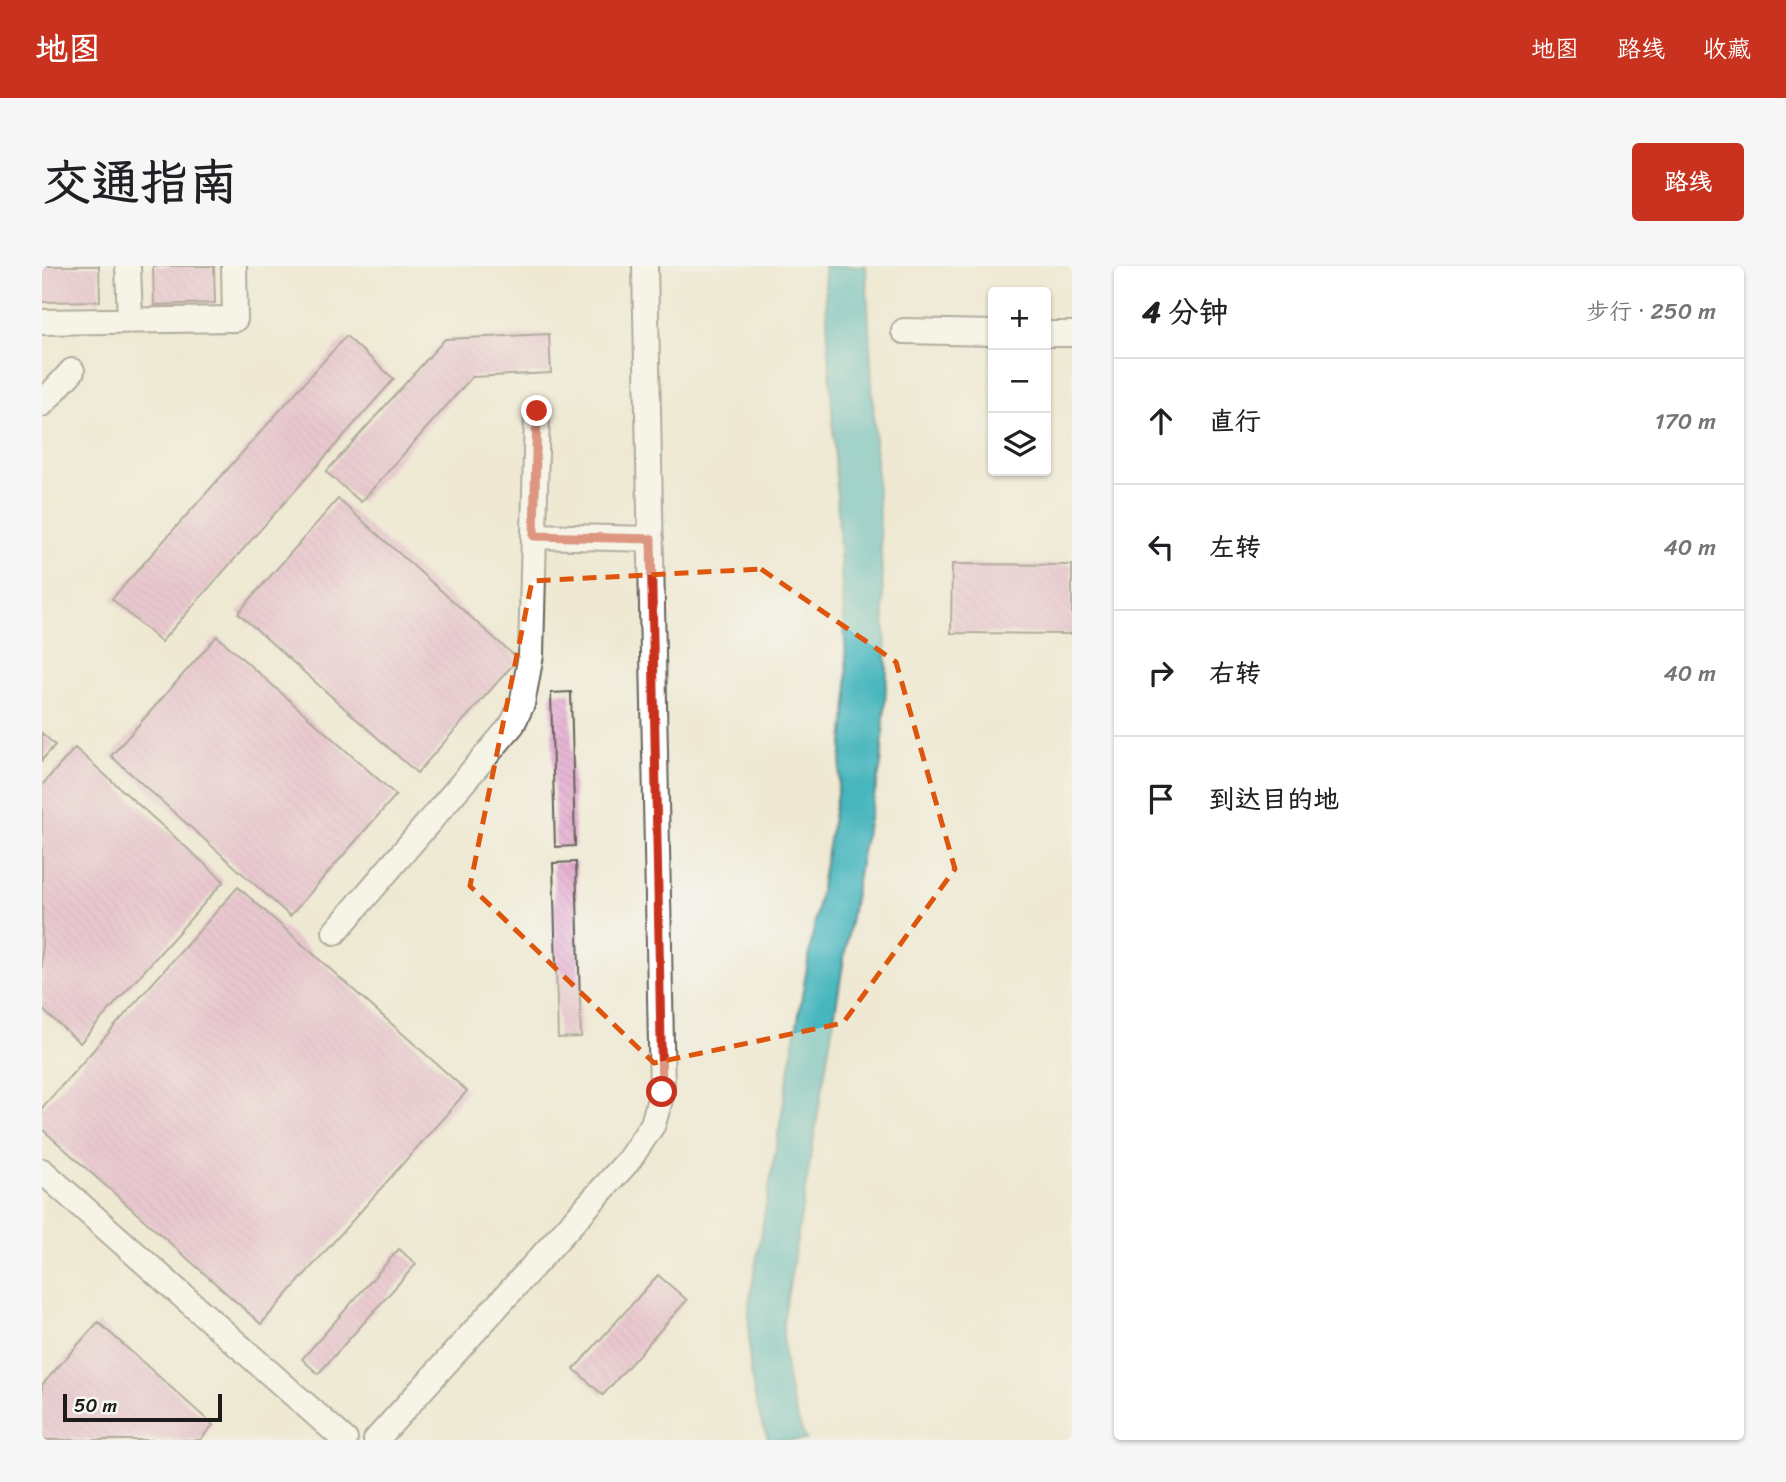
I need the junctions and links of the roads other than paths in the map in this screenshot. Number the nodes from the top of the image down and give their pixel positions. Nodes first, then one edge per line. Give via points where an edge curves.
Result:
1 (128, 266) edge
2 (234, 266) edge
3 (645, 266) edge
4 (130, 320) junction
5 (42, 322) edge
6 (904, 331) dead end
7 (988, 333) edge
8 (1051, 334) edge
9 (1072, 334) edge
10 (72, 371) dead end
11 (42, 404) edge
12 (537, 411) dead end
13 (534, 536) junction
14 (651, 539) junction
15 (335, 932) dead end
16 (42, 1171) edge
17 (345, 1440) edge
18 (376, 1440) edge

1 - 4 street
2 - 4 street via 235,318
3 - 14 street
4 - 5 street
6 - 7 street
8 - 9 street
10 - 11 street
12 - 13 street
13 - 14 street
13 - 15 street via 531,655 522,704 512,725
14 - 18 street via 662,1092 653,1124 629,1160
16 - 17 street

